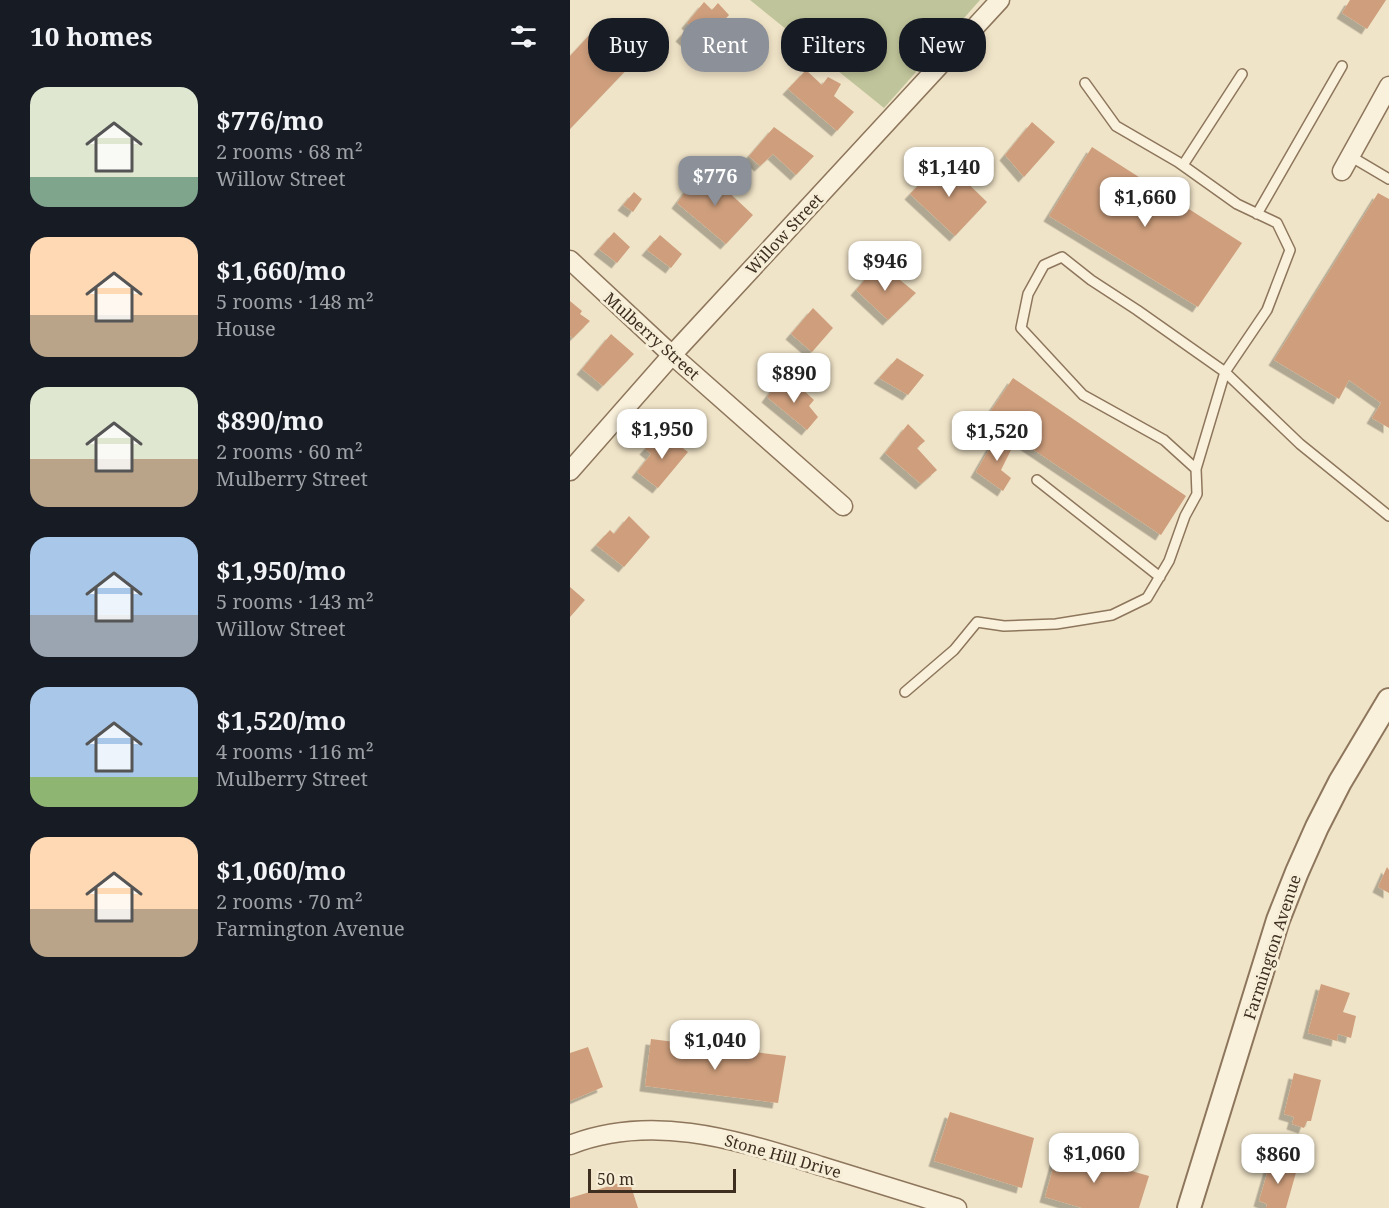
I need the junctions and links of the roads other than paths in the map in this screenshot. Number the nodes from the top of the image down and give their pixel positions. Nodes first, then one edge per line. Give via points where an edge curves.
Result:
1 (1000, 0) edge
2 (1342, 66) dead end
3 (1242, 74) dead end
4 (1085, 83) dead end
5 (1389, 86) edge
6 (1346, 164) joint
7 (1183, 165) junction
8 (1389, 179) edge
9 (1257, 214) junction
10 (570, 260) edge
11 (672, 355) junction
12 (1225, 372) junction
13 (1196, 469) junction
14 (570, 471) edge
15 (1037, 480) dead end
16 (843, 506) dead end
17 (1389, 516) edge
18 (1160, 577) junction
19 (905, 692) dead end
20 (1389, 700) edge
21 (570, 1145) edge
22 (957, 1208) edge
23 (1189, 1208) edge

1 - 11 street, Willow Street
2 - 9 lane
3 - 7 lane
4 - 7 lane via 1116,126
5 - 6 street
6 - 8 lane
7 - 9 lane
9 - 12 lane via 1277,223 1290,250 1267,310
10 - 11 street, Mulberry Street
11 - 14 street, Willow Street
11 - 16 street, Mulberry Street
12 - 13 lane
12 - 13 lane via 1062,257 1044,265 1028,294 1021,328 1083,395 1164,440
12 - 17 lane via 1300,444
13 - 18 lane via 1197,494
15 - 18 lane
18 - 19 lane via 1147,598 1112,615 1056,624 1004,626 977,622 954,650
20 - 23 street, Farmington Avenue via 1340,782 1296,872
21 - 22 street, Stone Hill Drive via 590,1137 656,1129 736,1140

